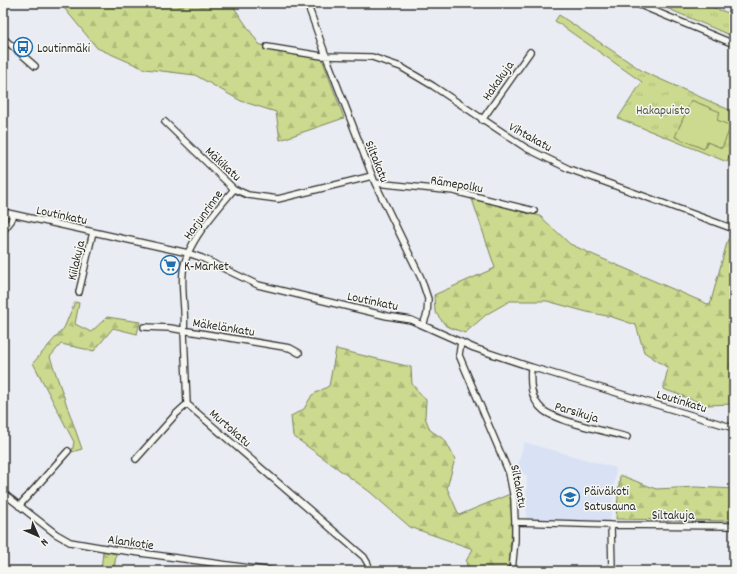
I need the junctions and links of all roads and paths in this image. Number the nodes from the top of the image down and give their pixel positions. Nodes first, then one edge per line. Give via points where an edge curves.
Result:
1 (307, 3) edge
2 (635, 3) edge
3 (3, 38) edge
4 (734, 44) edge
5 (267, 47) dead end
6 (530, 52) dead end
7 (326, 56) junction
8 (35, 66) dead end
9 (482, 120) junction
10 (166, 122) dead end
11 (372, 176) junction
12 (375, 183) junction
13 (234, 189) junction
14 (534, 211) dead end
15 (3, 212) edge
16 (14, 215) junction
17 (734, 229) edge
18 (3, 231) edge
19 (93, 232) junction
20 (188, 253) junction
21 (79, 292) dead end
22 (423, 324) junction
23 (144, 327) dead end
24 (184, 331) junction
25 (461, 342) junction
26 (299, 353) dead end
27 (532, 368) junction
28 (187, 404) junction
29 (734, 428) edge
30 (627, 437) dead end
31 (68, 451) dead end
32 (136, 459) dead end
33 (3, 493) edge
34 (19, 506) junction
35 (515, 522) junction
36 (612, 525) junction
37 (734, 526) edge
38 (612, 570) dead end
39 (272, 571) edge
40 (369, 571) edge
41 (512, 571) edge

1 - 7 street, Siltakatu
2 - 4 street
3 - 8 street
5 - 7 street, Vihtakatu
6 - 9 street, Hakakuja
7 - 9 street, Vihtakatu via 372,57 401,67
7 - 11 street, Siltakatu
9 - 17 street, Vihtakatu via 526,148 569,169
10 - 13 street, Mäkikatu
11 - 12 street, Siltakatu
11 - 13 street, Mäkikatu via 278,198 248,195
12 - 14 street, Rämepolku via 454,191
12 - 22 street, Siltakatu via 421,278 428,299
13 - 20 street, Harjunrinne via 191,244
15 - 16 street, Loutinkatu
16 - 18 street
16 - 19 street, Loutinkatu
19 - 20 street, Loutinkatu
19 - 21 street, Kiilakuja
20 - 22 street, Loutinkatu via 258,285
20 - 24 street via 183,273
22 - 25 street, Loutinkatu
23 - 24 street, Mäkelänkatu
24 - 26 street, Mäkelänkatu via 290,348
24 - 28 street
25 - 27 street, Loutinkatu
25 - 35 street, Siltakatu via 459,355 509,473
27 - 29 street, Loutinkatu
27 - 30 street, Parsikuja via 530,383 534,397 542,410 565,420
28 - 32 street
28 - 40 street, Murtokatu via 364,558
31 - 34 street
33 - 34 street, Alankotie
34 - 39 street, Alankotie via 70,542
35 - 36 street, Siltakuja
35 - 41 street, Siltakatu
36 - 37 street, Siltakuja
36 - 38 street

